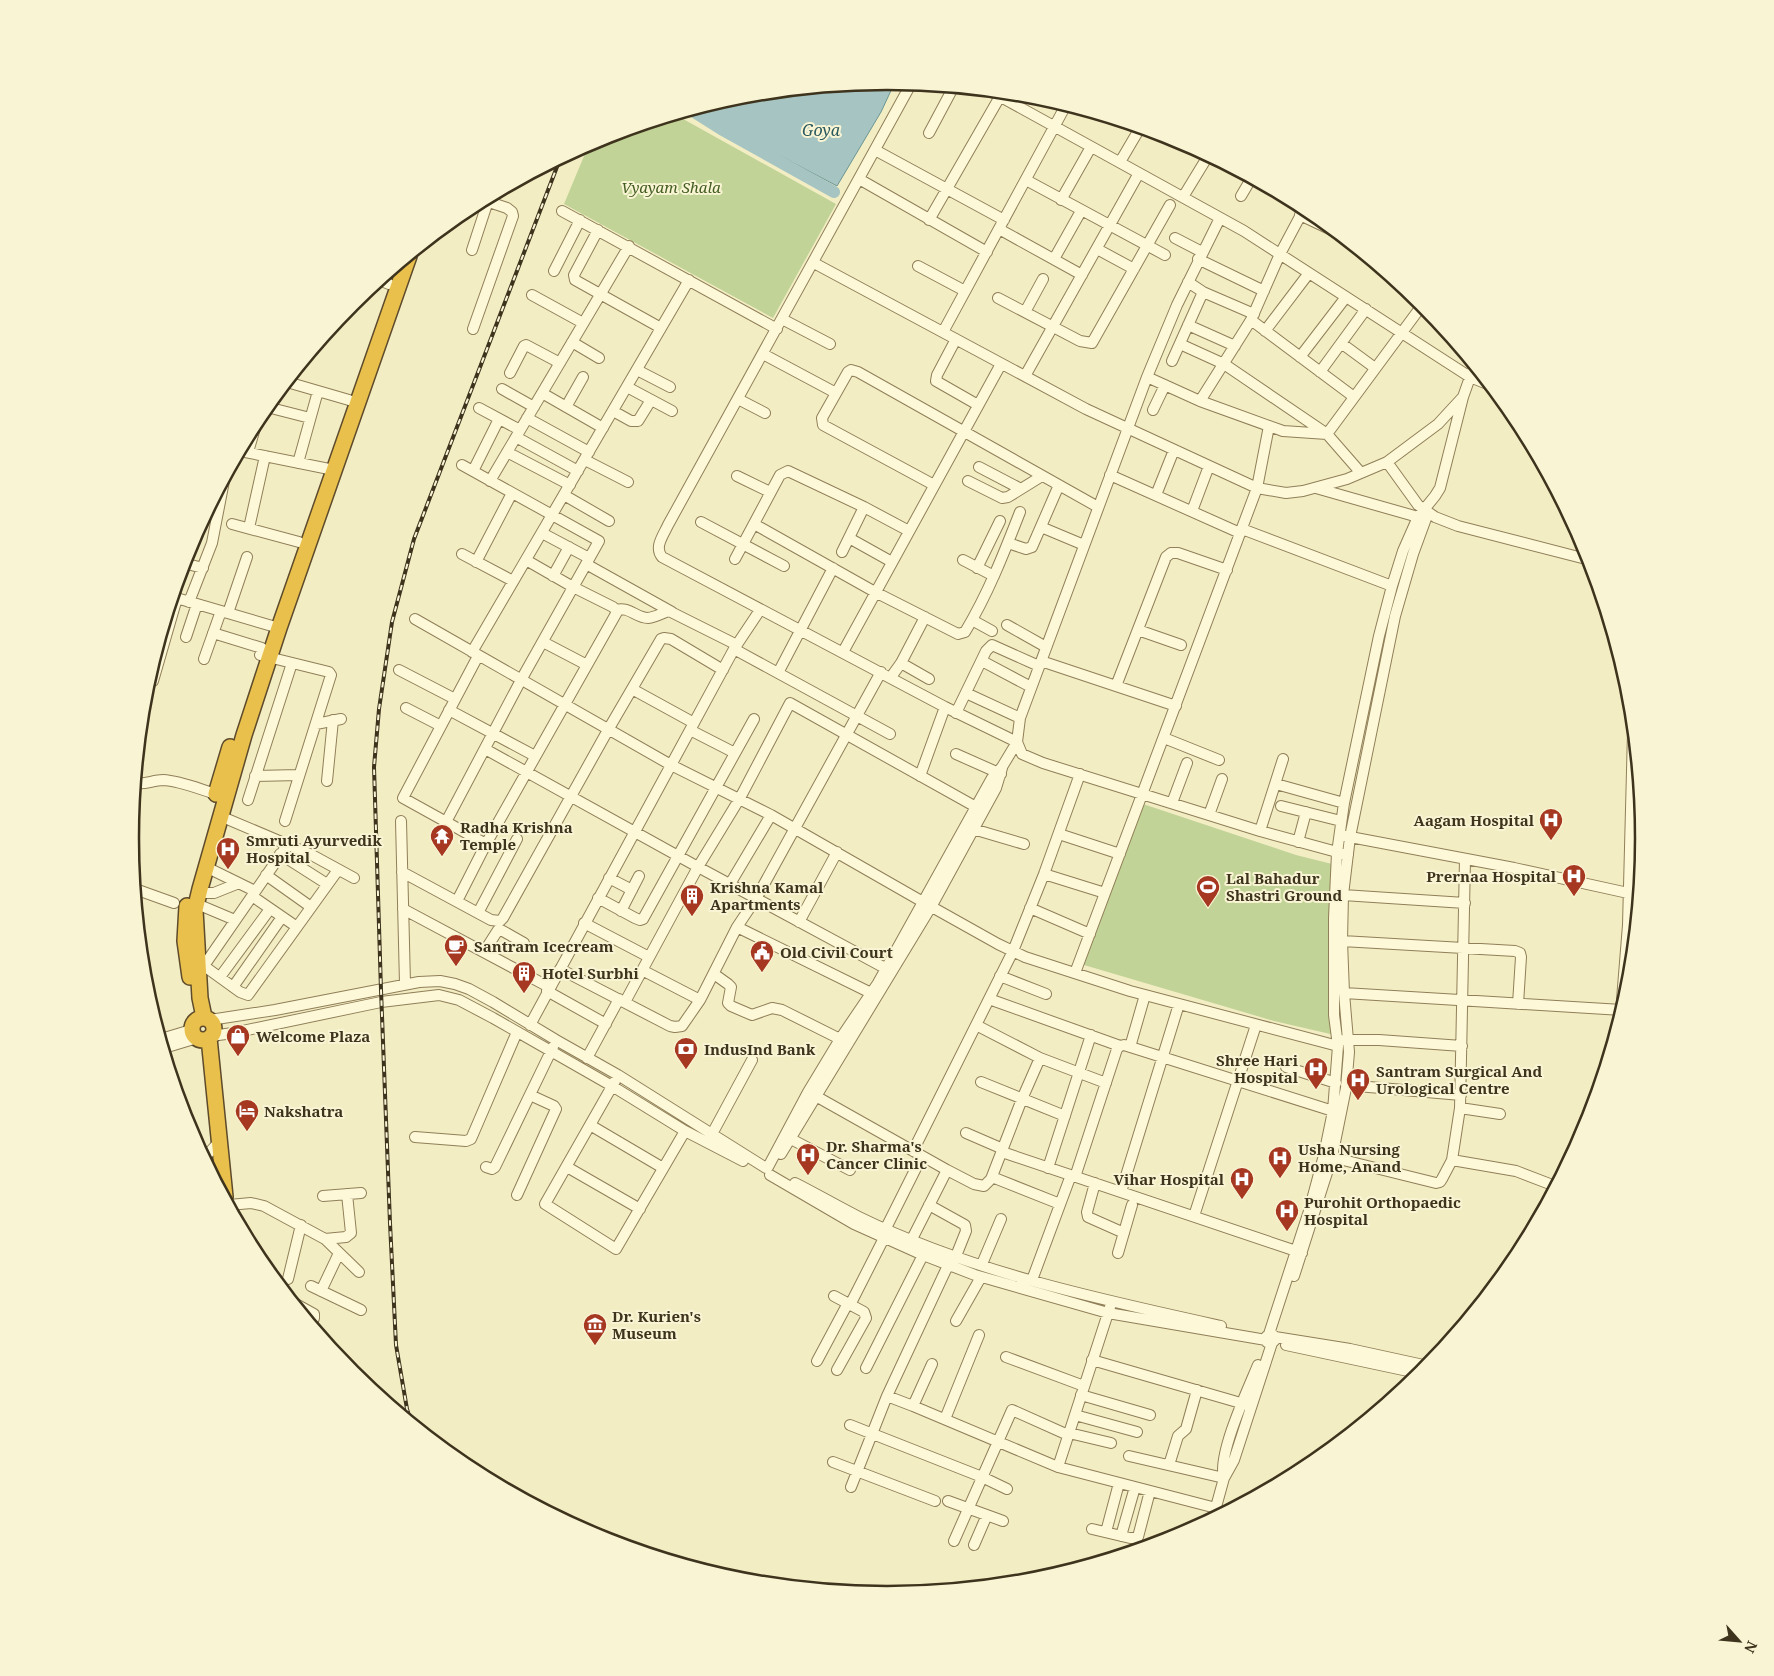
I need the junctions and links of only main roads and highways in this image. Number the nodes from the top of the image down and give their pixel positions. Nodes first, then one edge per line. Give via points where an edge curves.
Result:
1 (405, 267) edge
2 (383, 286) edge
3 (330, 469) junction
4 (274, 627) junction
5 (235, 747) junction
6 (203, 1030) junction
7 (212, 1149) edge
8 (213, 1163) edge
9 (219, 1174) edge

1 - 3 highway
2 - 3 highway
3 - 4 highway
3 - 4 highway via 299,542
4 - 5 highway
5 - 6 highway via 195,910
5 - 6 highway via 216,794 186,907 185,941
6 - 7 highway via 201,1057
7 - 8 highway
7 - 9 highway

